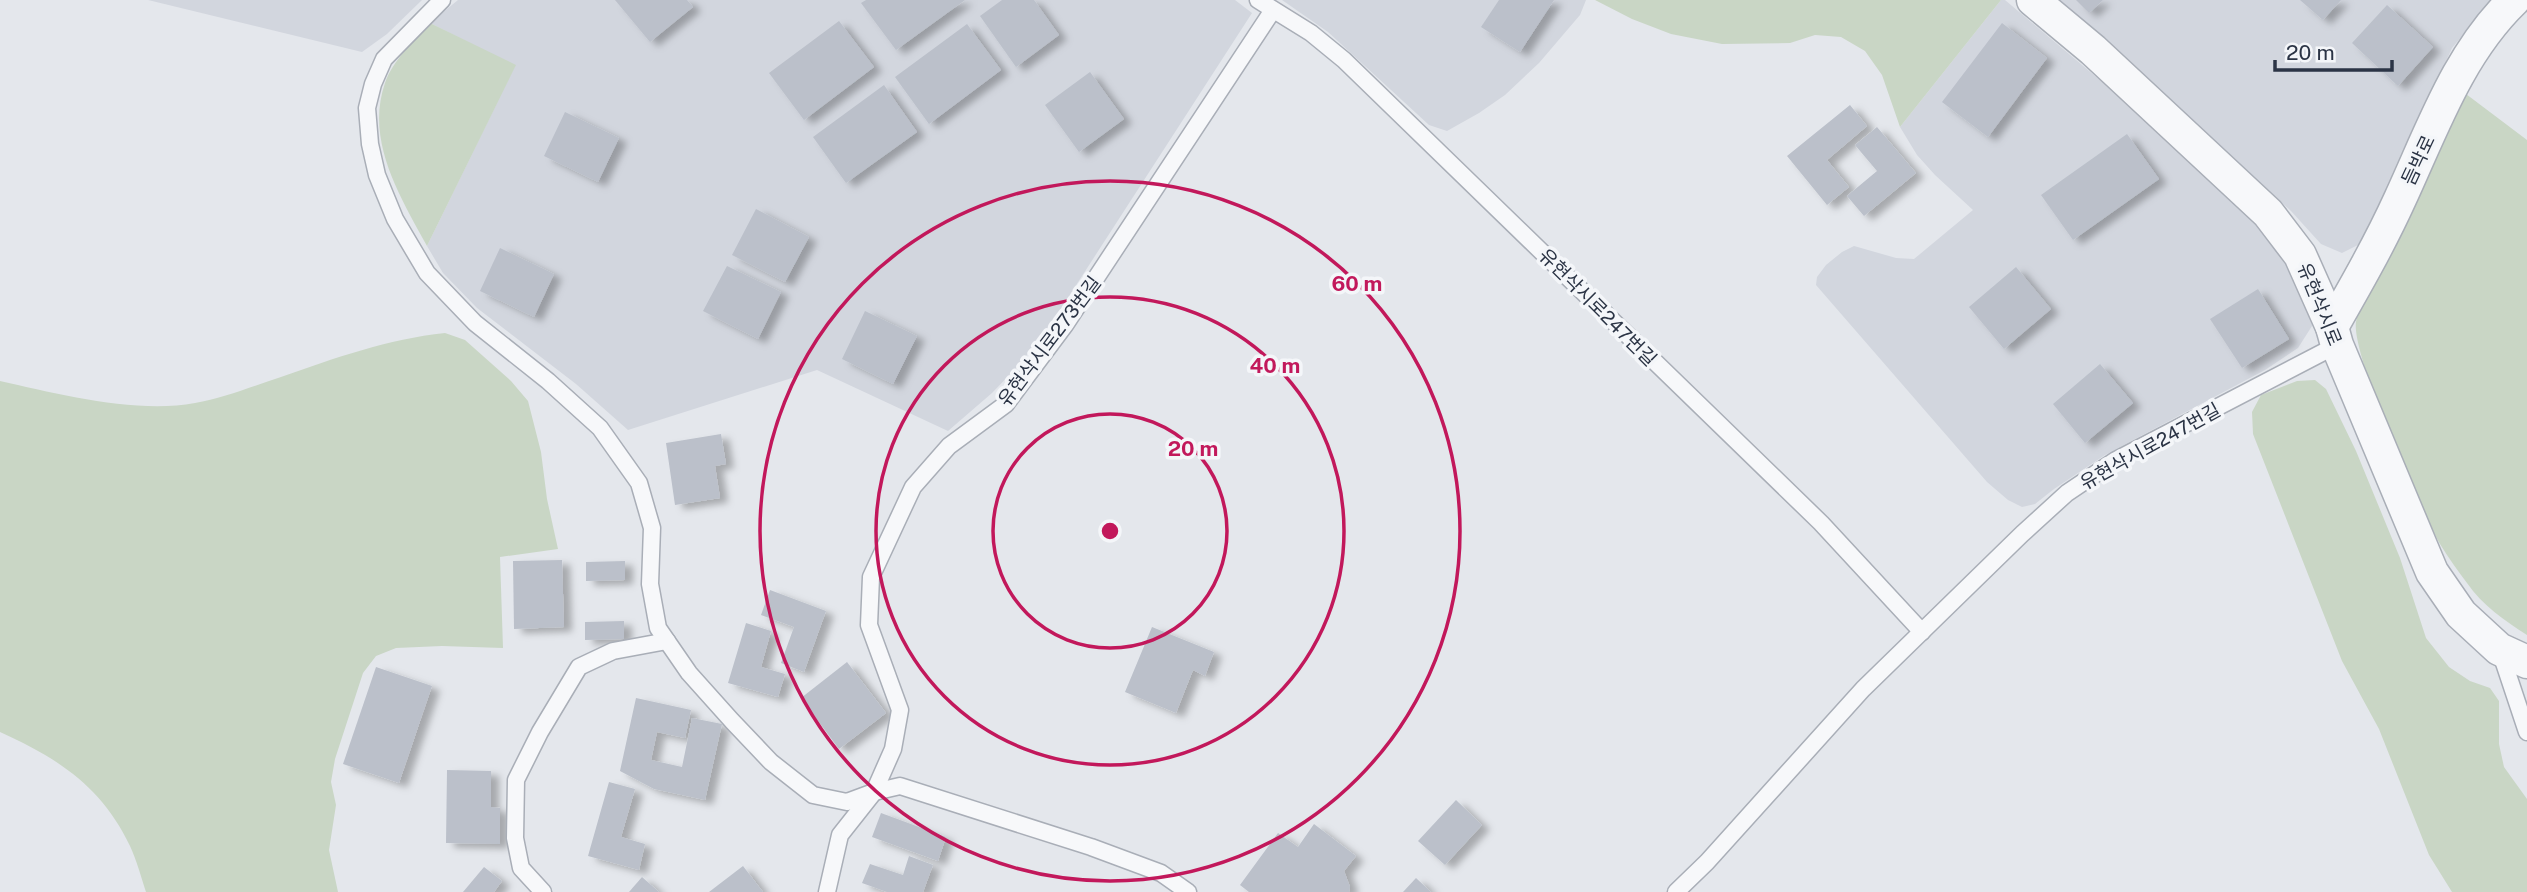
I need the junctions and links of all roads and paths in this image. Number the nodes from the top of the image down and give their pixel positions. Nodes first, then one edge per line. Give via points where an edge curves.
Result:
1 (442, 0) edge
2 (1258, 0) edge
3 (2033, 0) edge
4 (2514, 0) edge
5 (1273, 10) junction
6 (2334, 336) junction
7 (1922, 632) junction
8 (667, 641) junction
9 (2513, 656) edge
10 (2527, 732) edge
11 (874, 792) junction
12 (543, 892) edge
13 (827, 892) edge
14 (1188, 892) edge
15 (1676, 892) edge

1 - 8 lane via 384,59 373,84 367,108 377,175 426,274 474,323 600,428 639,483 652,527 650,584 658,628
2 - 5 lane, 유현삭시로247번길
3 - 6 street, 유현삭시로 via 2268,213 2300,255
4 - 6 street, 듬박로 via 2466,60
5 - 7 lane, 유현삭시로247번길 via 1344,60 1821,523
5 - 11 lane, 유현삭시로273번길 via 1065,325 1006,404 949,446 913,486 872,577 869,625 900,710 893,749
6 - 7 lane, 유현삭시로247번길 via 2116,460 2067,493
6 - 9 street, 유현삭시로 via 2432,572 2461,614
7 - 15 lane, 유현삭시로247번길
8 - 11 lane via 732,721 771,762 813,795 846,802
8 - 12 lane via 613,651 579,667 516,780 515,838 521,868
9 - 10 lane
11 - 13 lane, 유현삭시로273번길 via 840,835
11 - 14 lane via 900,786 926,794 1161,873

